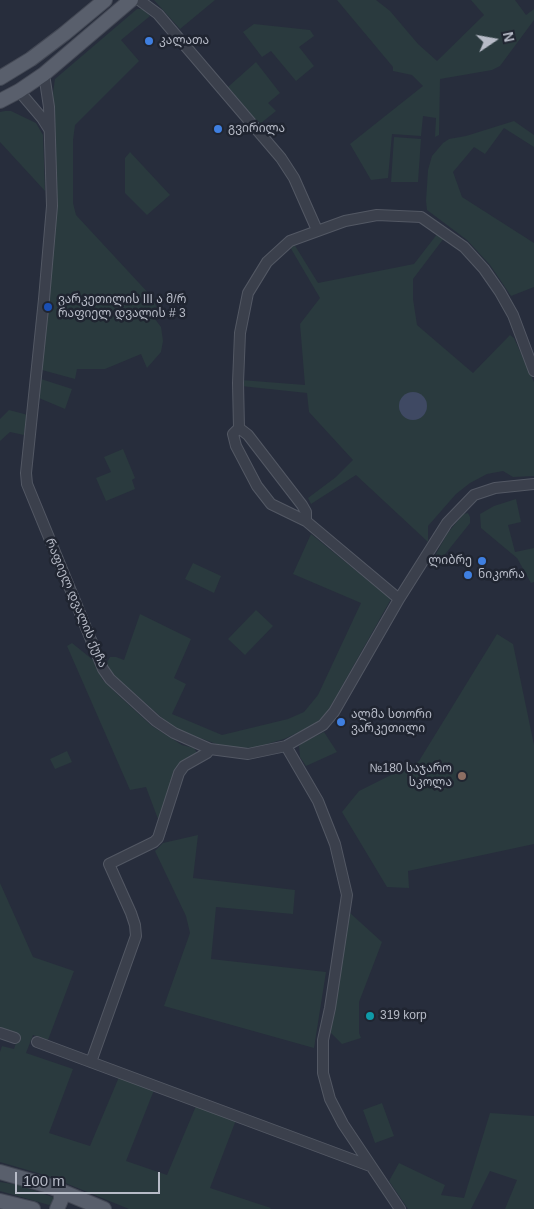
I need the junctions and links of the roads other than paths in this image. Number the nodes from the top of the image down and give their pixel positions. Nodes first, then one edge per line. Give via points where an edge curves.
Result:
1 (105, 0) edge
2 (131, 0) edge
3 (139, 0) edge
4 (44, 74) junction
5 (5, 75) edge
6 (20, 91) junction
7 (0, 101) edge
8 (49, 130) junction
9 (317, 230) junction
10 (534, 371) edge
11 (239, 428) junction
12 (534, 484) edge
13 (306, 522) junction
14 (399, 599) junction
15 (286, 746) junction
16 (210, 748) junction
17 (0, 1033) edge
18 (15, 1038) dead end
19 (37, 1042) dead end
20 (91, 1062) junction
21 (370, 1166) junction
22 (0, 1172) edge
23 (61, 1191) junction
24 (0, 1201) edge
25 (33, 1209) edge
26 (57, 1209) edge
27 (104, 1209) edge
28 (400, 1209) edge

1 - 5 main road via 64,34
2 - 4 main road
3 - 9 street via 158,14 281,158 294,178
4 - 6 main road
4 - 8 street, რაფიელ დვალის ქუჩა
5 - 6 main road
6 - 7 main road
6 - 8 street
8 - 16 street, რაფიელ დვალის ქუჩა via 52,206 27,484 103,669 156,720 174,733
9 - 10 street via 377,215 421,217 464,247 484,269 513,316
9 - 11 street via 290,241 267,262 248,293 240,333
11 - 13 street via 248,435 302,505
11 - 13 street via 234,434 236,446 264,496 271,504
12 - 14 street, რაფიელ დვალის ქუჩა via 495,488 474,496 447,523
13 - 14 street
14 - 15 street, რაფიელ დვალის ქუჩა via 334,712 323,725
15 - 16 street, რაფიელ დვალის ქუჩა via 248,754
15 - 21 street via 318,801 335,844 347,895 323,1040 323,1073 330,1099
16 - 20 street via 184,766 179,774 158,838 109,864 131,913 136,936
17 - 18 street
19 - 20 street
20 - 21 street
21 - 28 street
22 - 23 main road
23 - 26 main road
23 - 27 main road
24 - 25 main road

